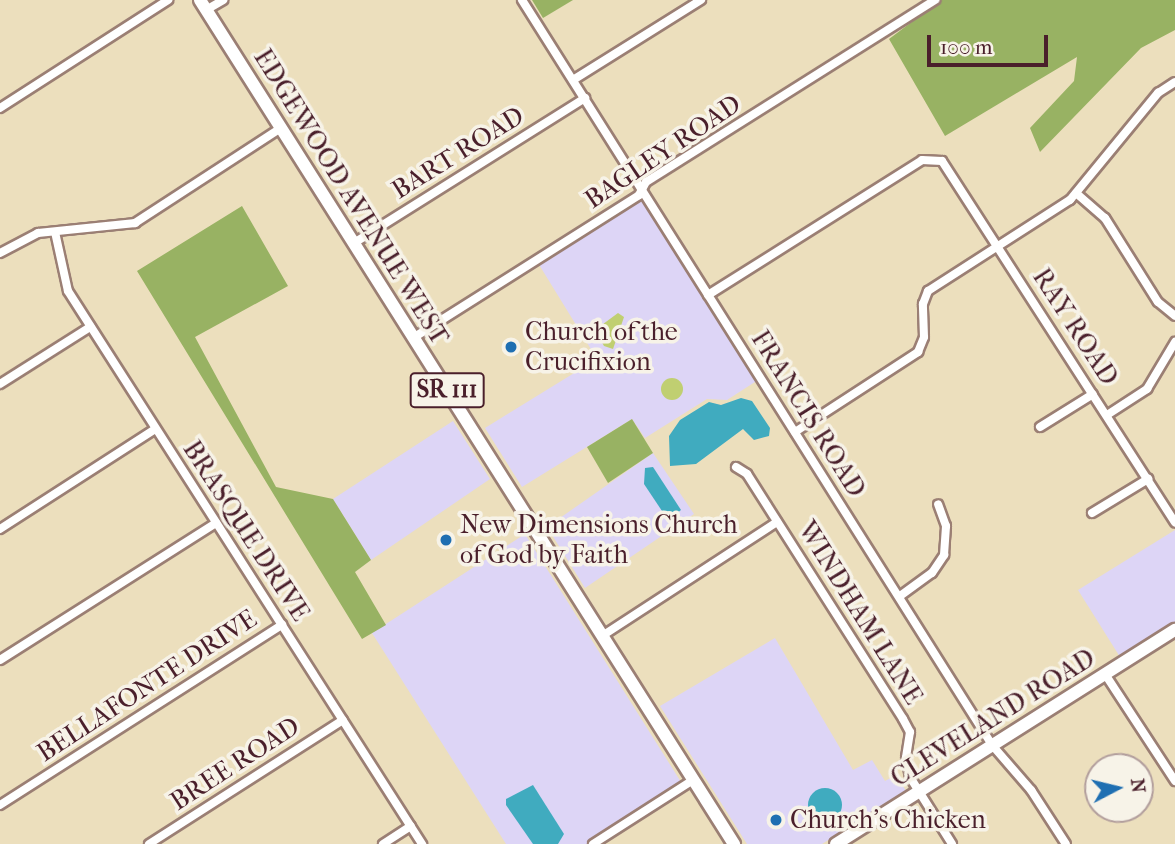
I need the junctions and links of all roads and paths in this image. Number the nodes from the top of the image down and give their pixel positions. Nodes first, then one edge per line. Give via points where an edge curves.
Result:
1 (168, 0) edge
2 (223, 0) edge
3 (522, 0) edge
4 (701, 0) edge
5 (935, 0) edge
6 (203, 5) edge
7 (573, 80) junction
8 (1175, 82) edge
9 (585, 98) junction
10 (0, 108) edge
11 (281, 128) junction
12 (642, 189) junction
13 (1076, 193) junction
14 (55, 232) junction
15 (354, 243) junction
16 (998, 245) junction
17 (0, 253) edge
18 (708, 295) junction
19 (1175, 316) edge
20 (90, 327) junction
21 (413, 338) junction
22 (1175, 342) edge
23 (0, 384) edge
24 (1093, 394) junction
25 (1107, 415) junction
26 (1040, 427) dead end
27 (155, 429) junction
28 (795, 432) junction
29 (736, 467) dead end
30 (1147, 479) junction
31 (938, 504) dead end
32 (1092, 513) dead end
33 (777, 522) junction
34 (1175, 522) edge
35 (216, 523) junction
36 (0, 529) edge
37 (900, 596) junction
38 (282, 625) junction
39 (1175, 630) edge
40 (603, 636) junction
41 (0, 660) edge
42 (1105, 674) junction
43 (342, 720) junction
44 (992, 745) junction
45 (693, 780) junction
46 (1175, 781) edge
47 (919, 792) junction
48 (0, 805) edge
49 (411, 826) junction
50 (149, 844) edge
51 (383, 844) edge
52 (422, 844) edge
53 (593, 844) edge
54 (734, 844) edge
55 (836, 844) edge
56 (952, 844) edge
57 (1066, 844) edge

1 - 10 street
2 - 6 street
3 - 7 street, FRANCIS ROAD
4 - 7 street
5 - 12 street, BAGLEY ROAD via 646,182
6 - 11 main road, EDGEWOOD AVENUE WEST / SR 111
7 - 9 street, FRANCIS ROAD
8 - 13 street via 1158,93
9 - 12 street, FRANCIS ROAD
9 - 15 street, BART ROAD
11 - 14 street via 135,223
11 - 15 main road, EDGEWOOD AVENUE WEST / SR 111
12 - 18 street, FRANCIS ROAD
12 - 21 street, BAGLEY ROAD
13 - 16 street
13 - 19 street via 1105,218 1158,302
14 - 17 street via 26,236
14 - 20 street, BRASQUE DRIVE via 62,278
15 - 21 main road, EDGEWOOD AVENUE WEST / SR 111
16 - 18 street, RAY ROAD via 952,172 935,158 922,160
16 - 24 street, RAY ROAD
16 - 28 street via 928,291 918,352
18 - 28 street, FRANCIS ROAD
20 - 23 street
20 - 27 street, BRASQUE DRIVE
21 - 40 main road, EDGEWOOD AVENUE WEST / SR 111
22 - 25 street via 1147,389
24 - 25 street, RAY ROAD
24 - 26 street
25 - 30 street, RAY ROAD
27 - 35 street, BRASQUE DRIVE
27 - 36 street
28 - 37 street, FRANCIS ROAD
29 - 33 street, WINDHAM LANE via 747,474
30 - 32 street
30 - 34 street, RAY ROAD
31 - 37 street via 946,526 944,555 932,573
33 - 40 street
33 - 47 street, WINDHAM LANE via 904,719 910,732 908,770
35 - 38 street, BRASQUE DRIVE
35 - 41 street
37 - 44 street, FRANCIS ROAD
38 - 43 street, BRASQUE DRIVE
38 - 48 street, BELLAFONTE DRIVE
39 - 42 main road, CLEVELAND ROAD
40 - 45 main road, EDGEWOOD AVENUE WEST / SR 111
42 - 44 main road, CLEVELAND ROAD
42 - 46 street
43 - 49 street, BRASQUE DRIVE
43 - 50 street, BREE ROAD
44 - 47 main road, CLEVELAND ROAD
44 - 57 street, FRANCIS ROAD via 1031,790
45 - 53 street
45 - 54 main road, EDGEWOOD AVENUE WEST / SR 111
47 - 55 main road, CLEVELAND ROAD
47 - 56 street, WINDHAM LANE
49 - 51 street
49 - 52 street, BRASQUE DRIVE

